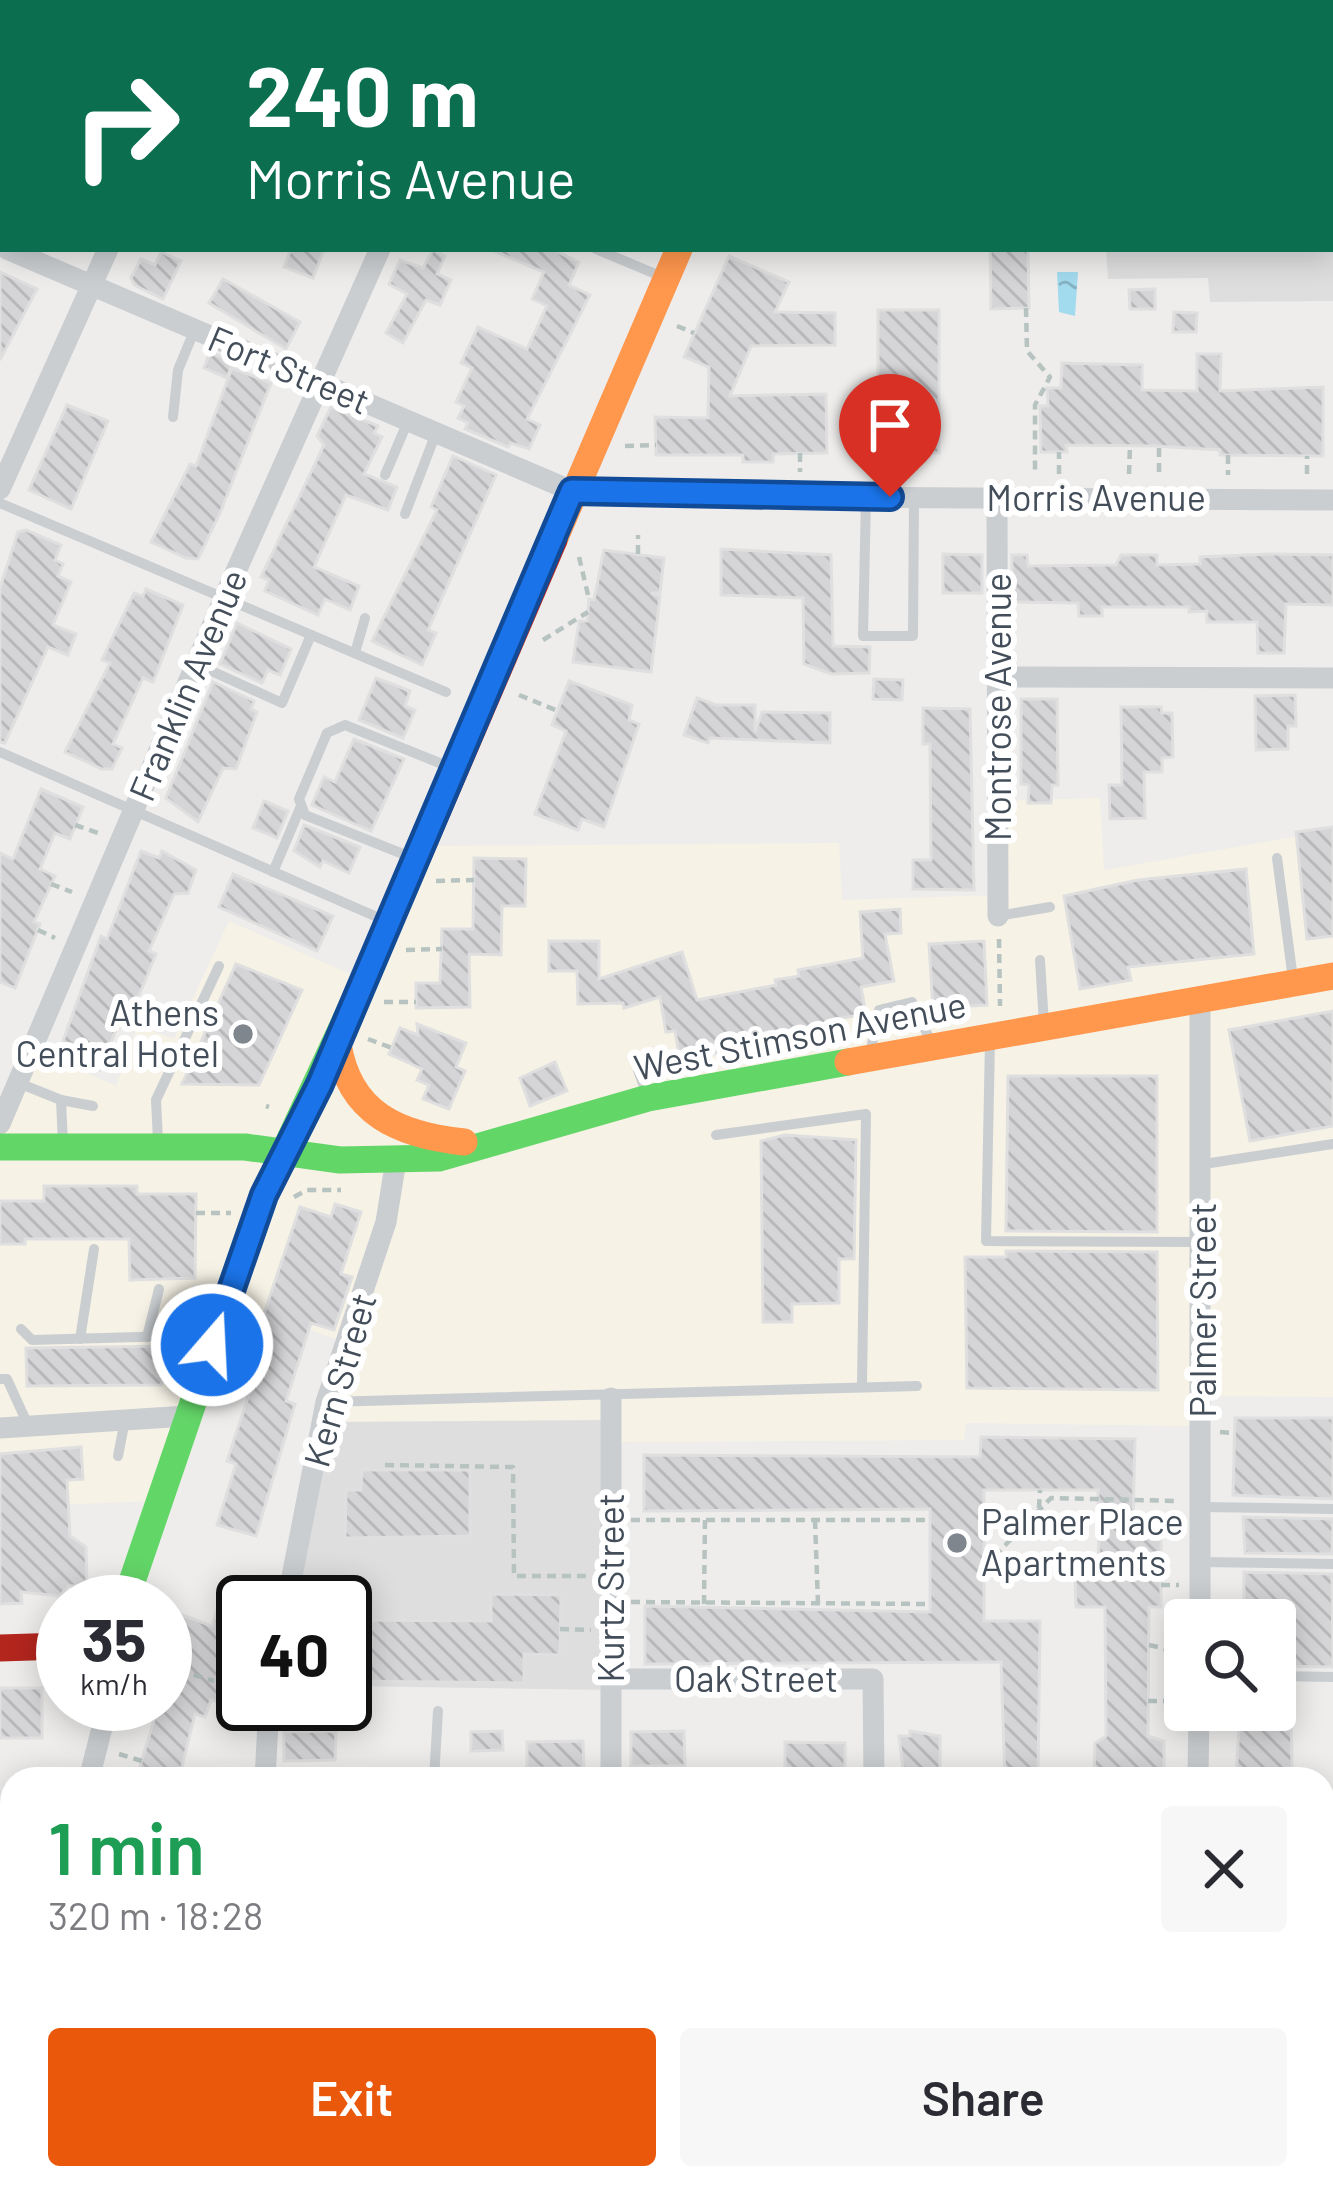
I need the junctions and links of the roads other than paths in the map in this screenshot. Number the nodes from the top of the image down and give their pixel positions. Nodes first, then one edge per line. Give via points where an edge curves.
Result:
1 (15, 252) edge
2 (107, 252) edge
3 (379, 252) edge
4 (603, 252) edge
5 (678, 252) edge
6 (666, 278) junction
7 (91, 285) junction
8 (195, 329) junction
9 (320, 382) junction
10 (173, 417) dead end
11 (407, 421) junction
12 (436, 433) junction
13 (385, 475) dead end
14 (0, 489) edge
15 (572, 491) junction
16 (866, 497) junction
17 (914, 498) junction
18 (997, 498) junction
19 (1333, 500) edge
20 (0, 503) edge
21 (405, 514) dead end
22 (224, 598) junction
23 (365, 618) dead end
24 (311, 635) junction
25 (355, 653) junction
26 (196, 664) junction
27 (998, 677) junction
28 (1333, 678) edge
29 (446, 692) dead end
30 (0, 752) edge
31 (455, 769) junction
32 (301, 806) junction
33 (134, 812) junction
34 (1277, 858) dead end
35 (416, 860) junction
36 (273, 872) junction
37 (1050, 908) dead end
38 (998, 916) joint
39 (389, 922) junction
40 (1040, 960) dead end
41 (219, 966) dead end
42 (1333, 976) edge
43 (1293, 983) junction
44 (1200, 1000) junction
45 (1044, 1028) junction
46 (990, 1037) junction
47 (338, 1042) junction
48 (934, 1047) junction
49 (869, 1058) junction
50 (638, 1070) dead end
51 (16, 1082) junction
52 (648, 1099) junction
53 (61, 1100) junction
54 (93, 1106) dead end
55 (0, 1124) edge
56 (716, 1136) dead end
57 (500, 1144) junction
58 (1333, 1144) edge
59 (0, 1147) edge
60 (63, 1147) junction
61 (158, 1147) junction
62 (283, 1155) junction
63 (396, 1160) junction
64 (1204, 1164) junction
65 (1204, 1243) junction
66 (94, 1249) dead end
67 (159, 1289) dead end
68 (20, 1329) dead end
69 (147, 1337) junction
70 (80, 1339) junction
71 (212, 1345) junction
72 (0, 1379) edge
73 (862, 1385) junction
74 (917, 1386) dead end
75 (610, 1397) junction
76 (326, 1402) junction
77 (187, 1416) junction
78 (124, 1420) junction
79 (28, 1426) junction
80 (0, 1428) edge
81 (118, 1456) dead end
82 (1193, 1504) junction
83 (1333, 1509) edge
84 (1200, 1562) junction
85 (1333, 1564) edge
86 (134, 1575) edge
87 (292, 1575) edge
88 (1200, 1599) edge
89 (36, 1647) edge
90 (0, 1648) edge
91 (1296, 1676) edge
92 (1333, 1677) edge
93 (611, 1679) junction
94 (438, 1711) dead end
95 (101, 1731) edge
96 (267, 1731) edge
97 (1193, 1731) edge
98 (92, 1767) edge
99 (265, 1767) edge
100 (435, 1767) edge
101 (611, 1767) edge
102 (874, 1767) edge
103 (1197, 1767) edge

1 - 7 street, Fort Street
2 - 7 street
3 - 9 street, Franklin Avenue
4 - 6 lane
5 - 6 main road
6 - 15 main road
7 - 8 street, Fort Street
7 - 14 street
8 - 9 street, Fort Street
8 - 10 lane via 178,370
9 - 11 street, Fort Street
9 - 22 street, Franklin Avenue
11 - 12 street, Fort Street
11 - 13 lane
12 - 15 street, Fort Street
12 - 21 lane
15 - 16 street, Morris Avenue
15 - 31 main road
16 - 17 street, Morris Avenue
16 - 17 lane via 863,636 914,636
17 - 18 street, Morris Avenue
18 - 19 street, Morris Avenue
18 - 27 street, Montrose Avenue
20 - 22 lane
22 - 24 lane
22 - 26 street, Franklin Avenue
23 - 25 lane
24 - 25 lane
24 - 26 lane via 282,703
25 - 29 lane
26 - 33 street, Franklin Avenue
27 - 28 street
27 - 38 street, Montrose Avenue
30 - 33 lane
31 - 32 lane via 345,724 327,733
31 - 35 main road
32 - 35 lane via 305,815
32 - 36 lane
33 - 36 lane
33 - 51 street, Franklin Avenue
34 - 43 lane
35 - 39 main road
36 - 39 lane
37 - 38 lane
39 - 47 main road
40 - 45 lane
41 - 61 lane via 156,1100
42 - 43 main road, West Stimson Avenue
43 - 44 main road, West Stimson Avenue
44 - 45 main road, West Stimson Avenue
44 - 64 street, Palmer Street
45 - 46 main road, West Stimson Avenue
46 - 48 main road, West Stimson Avenue
46 - 65 lane via 986,1241
47 - 57 main road via 346,1084 373,1118 425,1138
47 - 62 main road
48 - 49 main road, West Stimson Avenue
48 - 49 lane via 912,1002 879,1010
49 - 52 main road, West Stimson Avenue
50 - 52 lane
51 - 53 lane
51 - 55 street, Franklin Avenue
52 - 57 main road, West Stimson Avenue
53 - 54 lane
53 - 60 lane
56 - 73 lane via 866,1114
57 - 63 main road, West Stimson Avenue
58 - 64 lane
59 - 60 main road, West Stimson Avenue
60 - 61 main road, West Stimson Avenue
61 - 62 main road, West Stimson Avenue
62 - 63 main road, West Stimson Avenue
62 - 71 main road
63 - 76 street, Kern Street via 380,1241
64 - 65 street, Palmer Street
65 - 82 street, Palmer Street
66 - 70 lane
67 - 69 lane
68 - 70 lane via 32,1340
69 - 70 lane
69 - 71 lane
71 - 77 main road
72 - 79 lane via 7,1379
73 - 74 lane
73 - 75 lane
75 - 76 lane
75 - 93 street, Kurtz Street
76 - 87 street, Kern Street
77 - 78 street
77 - 86 main road
78 - 79 street
78 - 81 lane
79 - 80 street
82 - 83 lane
82 - 84 street, Palmer Street
84 - 85 lane
84 - 88 street, Palmer Street
89 - 90 main road
91 - 92 lane
93 - 101 street, Kurtz Street
93 - 102 street, Oak Street via 873,1679
94 - 100 lane
95 - 98 street
96 - 99 street
97 - 103 street

